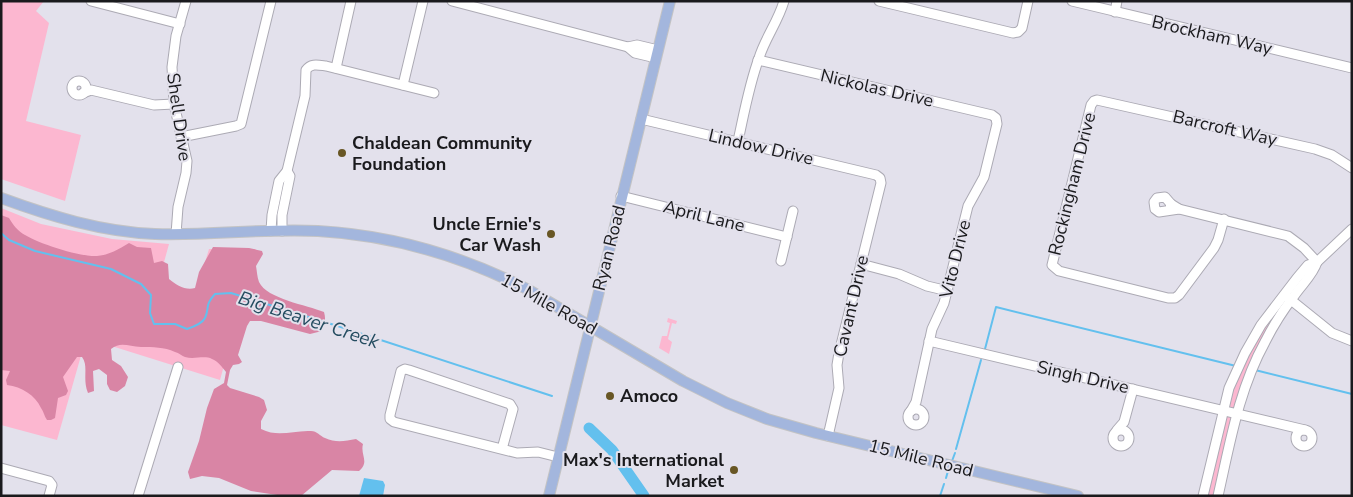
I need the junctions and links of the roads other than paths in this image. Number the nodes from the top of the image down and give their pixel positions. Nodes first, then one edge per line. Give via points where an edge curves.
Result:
1 (186, 1) edge
2 (271, 1) edge
3 (351, 1) edge
4 (423, 1) edge
5 (452, 1) edge
6 (670, 1) edge
7 (784, 1) edge
8 (879, 1) edge
9 (1028, 1) edge
10 (1072, 1) edge
11 (1117, 1) edge
12 (97, 2) edge
13 (1115, 12) junction
14 (180, 24) junction
15 (657, 54) junction
16 (758, 60) junction
17 (336, 68) junction
18 (1352, 68) edge
19 (403, 85) junction
20 (86, 89) dead end
21 (434, 93) dead end
22 (1094, 101) joint
23 (174, 104) junction
24 (996, 118) joint
25 (641, 119) junction
26 (181, 137) junction
27 (738, 141) junction
28 (1352, 168) edge
29 (880, 178) joint
30 (621, 196) junction
31 (1, 198) edge
32 (1170, 207) dead end
33 (793, 211) dead end
34 (1224, 219) junction
35 (1352, 229) edge
36 (277, 231) junction
37 (176, 234) junction
38 (787, 237) junction
39 (781, 261) dead end
40 (1318, 262) junction
41 (861, 264) junction
42 (948, 291) junction
43 (1287, 297) junction
44 (590, 326) junction
45 (1350, 339) edge
46 (929, 341) junction
47 (178, 368) dead end
48 (1133, 388) junction
49 (1223, 410) junction
50 (916, 411) dead end
51 (1237, 413) junction
52 (1124, 422) junction
53 (1287, 426) junction
54 (1117, 430) junction
55 (1305, 430) junction
56 (1128, 432) junction
57 (828, 436) junction
58 (1296, 437) junction
59 (502, 449) junction
60 (558, 457) junction
61 (1, 468) edge
62 (49, 496) edge
63 (138, 496) edge
64 (549, 496) edge
65 (1078, 496) edge
66 (1203, 496) edge
67 (1218, 496) edge

1 - 14 street, Shell Drive
2 - 26 street via 241,124
3 - 17 street
4 - 19 street
5 - 15 street via 628,47 635,53
6 - 15 main road, Ryan Road
7 - 16 street
8 - 9 street via 1013,33 1022,28
10 - 13 street, Brockham Way
11 - 13 street
12 - 14 street
13 - 18 street, Brockham Way
14 - 23 street, Shell Drive via 172,61
15 - 25 main road, Ryan Road
16 - 24 street, Nickolas Drive
16 - 27 street
17 - 19 street
17 - 36 street via 314,64 307,68 305,96 272,215
19 - 21 street
20 - 23 street via 154,105
22 - 28 street, Barcroft Way via 1100,99 1316,150 1332,155
22 - 34 street, Rockingham Drive via 1053,267 1175,298 1214,248
23 - 26 street, Shell Drive
24 - 42 street, Vito Drive via 986,170 968,206
25 - 27 street, Lindow Drive
25 - 30 main road, Ryan Road
26 - 37 street, Shell Drive via 187,161
27 - 29 street, Lindow Drive
29 - 41 street, Cavant Drive
30 - 38 street, April Lane
30 - 44 main road, Ryan Road
31 - 37 main road, 15 Mile Road via 101,227
32 - 34 street
33 - 38 street
34 - 40 street via 1288,236
35 - 40 street
36 - 37 main road, 15 Mile Road
36 - 44 main road, 15 Mile Road via 319,231 370,237 439,253 503,276
38 - 39 street
40 - 43 street via 1308,265
41 - 42 street
41 - 57 street, Cavant Drive via 838,358 839,388
42 - 46 street, Vito Drive
43 - 45 street via 1332,333
43 - 49 street via 1261,325 1245,353
43 - 51 street via 1256,358
44 - 57 main road, 15 Mile Road via 682,381 727,403 767,419
44 - 60 main road, Ryan Road
46 - 48 street, Singh Drive
46 - 50 street, Vito Drive
47 - 63 street
48 - 49 street, Singh Drive
48 - 52 street
49 - 51 street, Singh Drive
49 - 66 street
51 - 53 street, Singh Drive
51 - 67 street
52 - 54 street
52 - 56 street
53 - 55 street, Singh Drive
53 - 58 street
54 - 56 street
54 - 56 street via 1112,439 1120,446 1129,441
55 - 58 street via 1300,430
55 - 58 street via 1312,437 1309,444 1301,445
57 - 65 main road, 15 Mile Road
59 - 59 street via 391,420 401,371 407,369 510,404 513,409
59 - 60 street
60 - 64 main road, Ryan Road
61 - 62 street via 49,481 52,485

